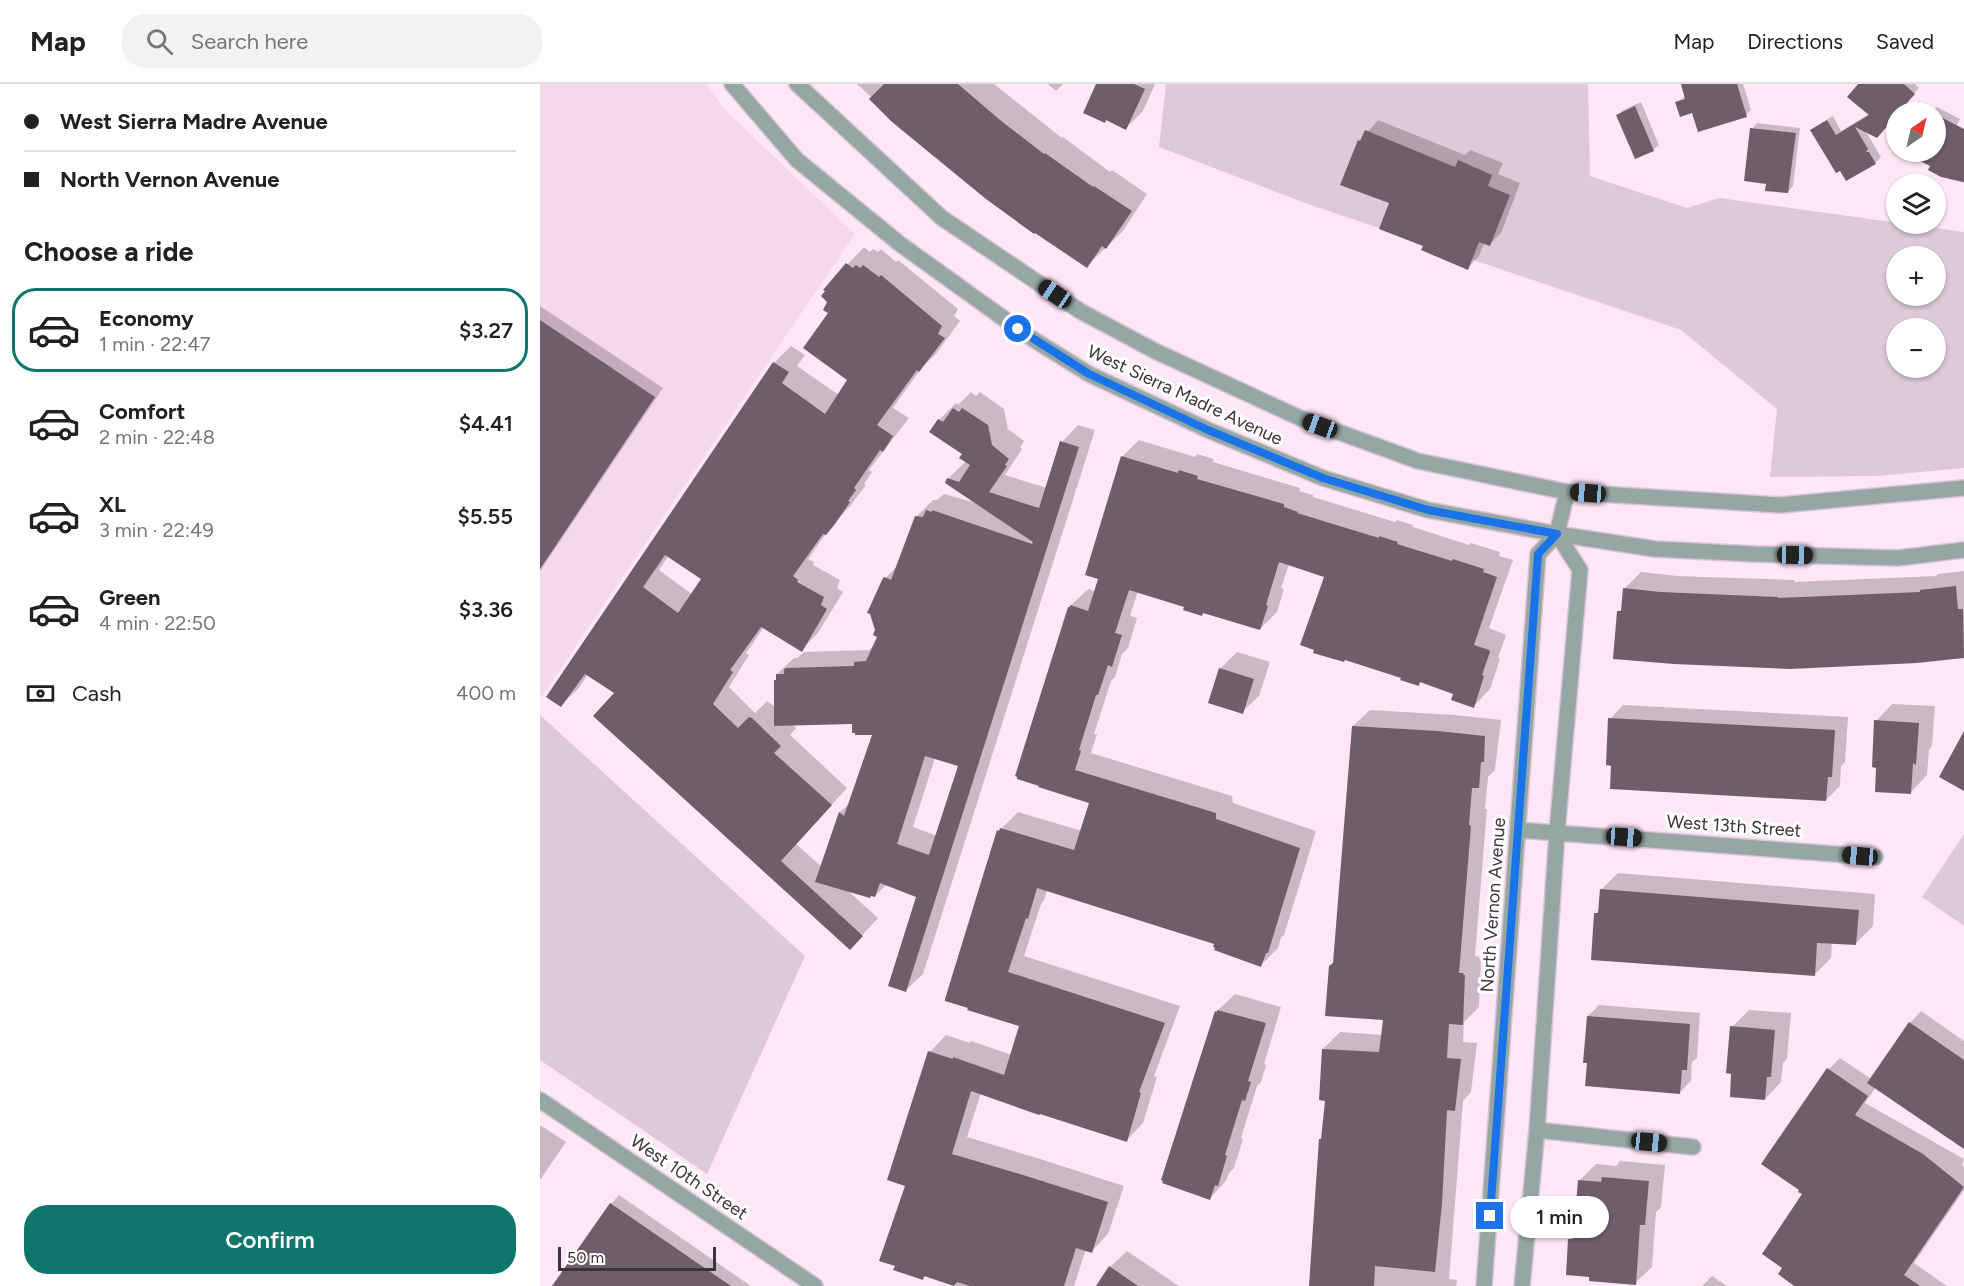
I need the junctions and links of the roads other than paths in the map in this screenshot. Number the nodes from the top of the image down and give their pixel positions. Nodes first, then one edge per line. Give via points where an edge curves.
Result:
1 (732, 84) edge
2 (797, 84) edge
3 (1964, 488) edge
4 (1567, 492) junction
5 (1557, 534) junction
6 (1964, 550) edge
7 (1518, 830) junction
8 (1557, 832) junction
9 (1875, 857) dead end
10 (540, 1100) edge
11 (1537, 1130) junction
12 (1693, 1147) dead end
13 (815, 1286) edge
14 (1484, 1286) edge
15 (1522, 1286) edge

1 - 5 street, West Sierra Madre Avenue via 797,160 900,244 1009,323 1089,374 1323,478 1428,510
2 - 4 street, West Sierra Madre Avenue via 942,218 1089,316 1155,351 1300,418 1418,461
3 - 4 street, West Sierra Madre Avenue via 1780,505
4 - 5 street, North Vernon Avenue
5 - 6 street, West Sierra Madre Avenue via 1655,549 1754,554 1898,558
5 - 7 street, North Vernon Avenue via 1538,554
5 - 8 street via 1580,570
7 - 8 street, West 13th Street
7 - 14 street, North Vernon Avenue
8 - 9 street, West 13th Street
8 - 11 street
10 - 13 street, West 10th Street
11 - 12 street
11 - 15 street

